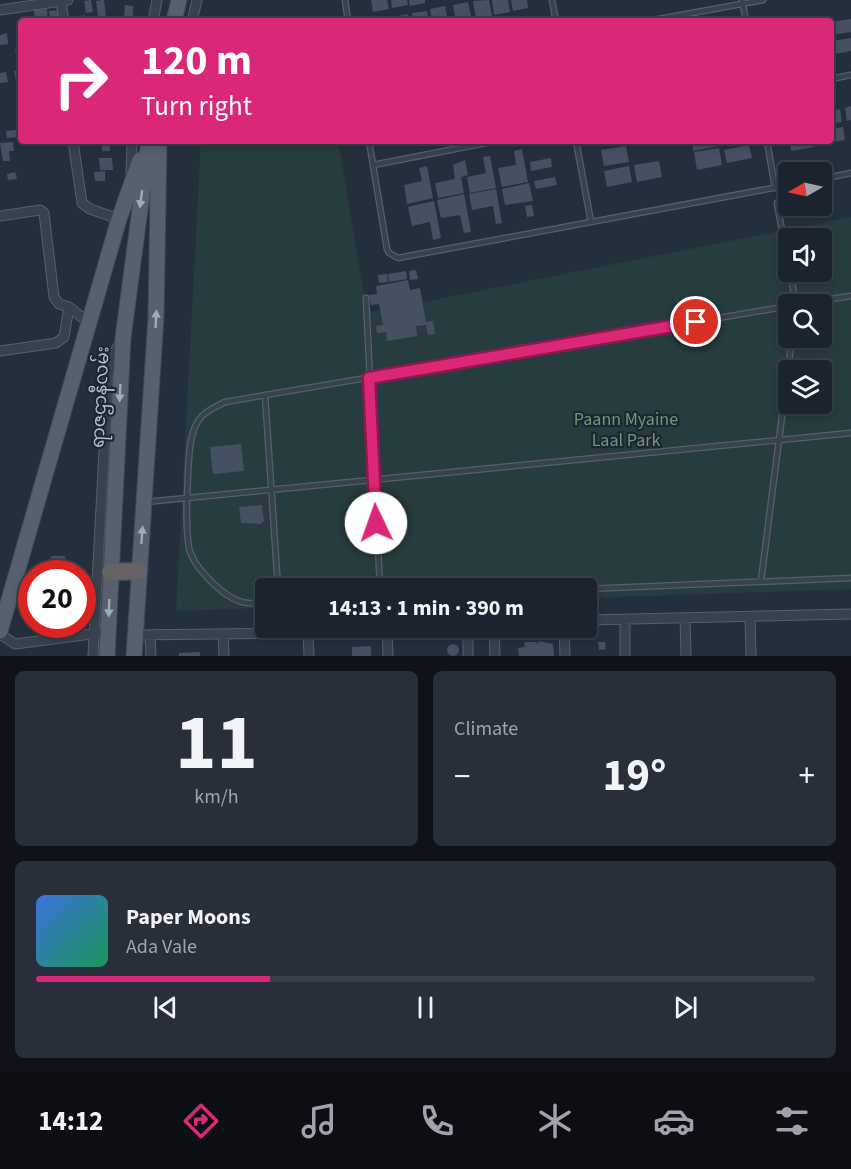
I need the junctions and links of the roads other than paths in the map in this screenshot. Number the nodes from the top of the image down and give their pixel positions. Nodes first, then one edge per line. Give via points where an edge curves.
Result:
1 (157, 0) edge
2 (179, 0) edge
3 (187, 0) edge
4 (197, 0) edge
5 (345, 0) edge
6 (552, 0) edge
7 (762, 0) edge
8 (65, 1) edge
9 (742, 2) edge
10 (4, 6) edge
11 (63, 18) edge
12 (154, 18) edge
13 (175, 18) edge
14 (183, 18) edge
15 (193, 18) edge
16 (348, 18) edge
17 (555, 18) edge
18 (663, 18) edge
19 (745, 18) edge
20 (851, 75) edge
21 (834, 78) edge
22 (73, 144) edge
23 (132, 144) edge
24 (147, 144) edge
25 (148, 144) edge
26 (159, 144) edge
27 (370, 144) edge
28 (481, 144) edge
29 (577, 144) edge
30 (768, 144) edge
31 (373, 165) junction
32 (851, 173) edge
33 (832, 177) edge
34 (131, 183) junction
35 (778, 187) edge
36 (775, 188) junction
37 (777, 203) dead end
38 (0, 216) edge
39 (119, 219) junction
40 (591, 222) junction
41 (781, 228) edge
42 (851, 296) edge
43 (366, 298) dead end
44 (832, 299) edge
45 (69, 307) junction
46 (778, 308) edge
47 (89, 322) junction
48 (123, 338) junction
49 (791, 348) edge
50 (0, 351) edge
51 (369, 378) junction
52 (265, 395) junction
53 (851, 433) edge
54 (781, 439) junction
55 (373, 479) junction
56 (271, 489) junction
57 (187, 498) junction
58 (144, 502) junction
59 (110, 572) junction
60 (139, 572) junction
61 (277, 578) edge
62 (379, 578) edge
63 (851, 578) edge
64 (761, 581) junction
65 (597, 588) edge
66 (255, 604) edge
67 (2, 611) edge
68 (851, 614) edge
69 (750, 617) junction
70 (685, 618) junction
71 (625, 619) junction
72 (597, 620) edge
73 (0, 633) edge
74 (101, 633) junction
75 (223, 634) junction
76 (255, 634) edge
77 (142, 635) junction
78 (308, 638) edge
79 (387, 638) edge
80 (468, 638) edge
81 (494, 638) edge
82 (564, 638) edge
83 (15, 644) junction
84 (15, 656) edge
85 (93, 656) edge
86 (107, 656) edge
87 (134, 656) edge
88 (150, 656) edge
89 (224, 656) edge
90 (309, 656) edge
91 (388, 656) edge
92 (468, 656) edge
93 (495, 656) edge
94 (565, 656) edge
95 (625, 656) edge
96 (686, 656) edge
97 (751, 656) edge

1 - 12 street
2 - 13 main road
3 - 14 main road
4 - 15 street
5 - 16 lane
6 - 17 lane
7 - 9 lane
8 - 10 street
8 - 11 street
9 - 18 lane
9 - 19 lane
20 - 21 lane
22 - 39 street via 82,203
23 - 34 street
24 - 34 main road
25 -> 48 main road, ရာဇဌာနီလမ်း
58 -> 26 main road via 156,317
27 - 31 lane
28 - 31 lane
29 - 40 lane
30 - 36 lane
31 - 40 lane via 387,249 394,257
32 - 33 lane
34 - 39 main road
35 - 36 lane
36 - 40 lane
37 - 41 lane
38 - 45 street via 40,210 44,213 54,297 59,304
39 - 47 main road
42 - 44 lane
43 - 51 lane
45 - 47 street
45 - 50 street via 64,337 56,343
46 - 51 lane
47 - 67 main road
48 -> 59 main road, ရာဇဌာနီလမ်း
48 - 74 street via 111,358 108,377
49 - 54 lane
51 - 52 lane
51 - 55 lane
52 - 56 lane
52 - 57 lane via 225,402 201,417 191,445
53 - 54 lane
54 - 55 lane
54 - 64 lane
55 - 56 lane
55 - 62 lane
56 - 57 lane
56 - 61 lane
57 - 58 lane
57 - 66 lane via 189,548 196,563 235,600
60 -> 58 main road
59 - 60 highway
59 -> 74 main road, ရာဇဌာနီလမ်း
60 - 77 main road
63 - 64 lane
64 - 65 lane
67 - 73 main road
68 - 69 street
69 - 70 street
69 - 97 street
70 - 71 street
70 - 96 street
71 - 72 street
71 - 95 street
73 - 83 street
74 - 83 street
74 - 85 street
74 - 86 main road, ရာဇဌာနီလမ်း
75 - 76 street
75 - 77 street
75 - 89 street
77 - 87 main road
77 - 88 street
78 - 90 street
79 - 91 street
80 - 92 street
81 - 93 street
82 - 94 street
83 - 84 street

